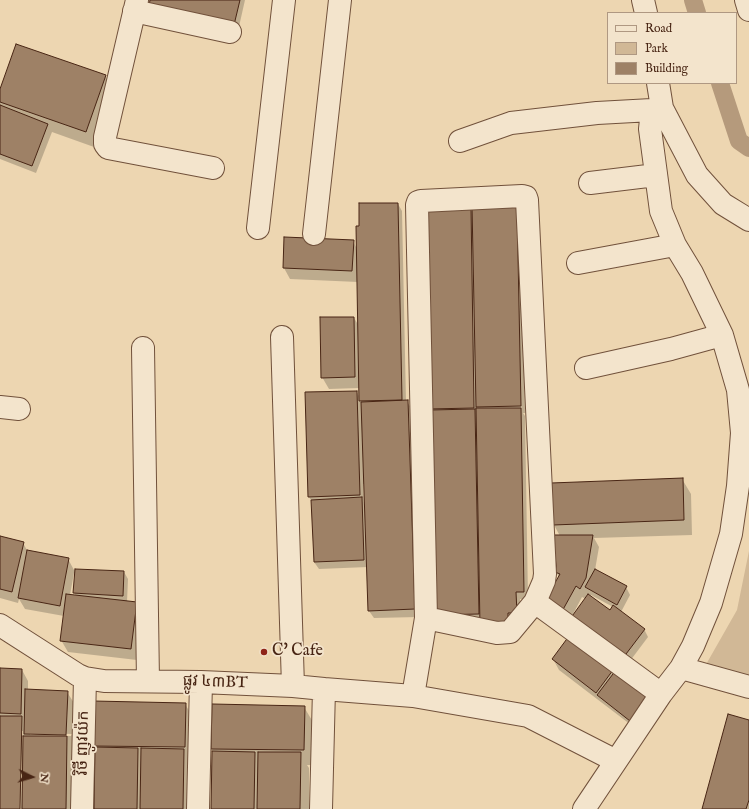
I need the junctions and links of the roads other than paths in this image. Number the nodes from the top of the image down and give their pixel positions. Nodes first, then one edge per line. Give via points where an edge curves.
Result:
1 (284, 0) edge
2 (340, 0) edge
3 (643, 0) edge
4 (746, 0) edge
5 (135, 6) edge
6 (749, 10) edge
7 (646, 12) edge
8 (230, 32) dead end
9 (658, 84) edge
10 (657, 109) junction
11 (460, 141) dead end
12 (213, 168) dead end
13 (656, 175) junction
14 (590, 183) dead end
15 (749, 220) edge
16 (258, 228) dead end
17 (314, 234) dead end
18 (675, 245) junction
19 (578, 263) dead end
20 (722, 334) junction
21 (282, 337) dead end
22 (143, 348) dead end
23 (586, 368) dead end
24 (535, 602) junction
25 (426, 618) junction
26 (0, 626) edge
27 (681, 668) junction
28 (85, 678) junction
29 (148, 681) junction
30 (200, 682) junction
31 (293, 686) junction
32 (749, 687) edge
33 (324, 689) junction
34 (661, 694) junction
35 (413, 696) junction
36 (616, 761) junction
37 (82, 809) edge
38 (198, 809) edge
39 (321, 809) edge
40 (584, 809) edge

1 - 16 street
2 - 17 street
3 - 7 street
4 - 6 street
5 - 8 street
5 - 12 street via 105,144 108,148
9 - 10 street
10 - 11 street via 511,123
10 - 13 street via 650,129
10 - 15 street via 697,175 723,204
13 - 14 street
13 - 18 street via 661,211
18 - 19 street
18 - 20 street
20 - 23 street via 671,349
20 - 27 street via 738,390 742,433 738,486 731,534 711,603
21 - 31 street
22 - 29 street
24 - 25 street via 510,632 504,633
24 - 25 street via 545,574 526,197 421,201 417,205
24 - 34 street
25 - 35 street
26 - 28 street, ផ្លូវ ៤៣BT
27 - 32 street
27 - 34 street
28 - 29 street, ផ្លូវ ៤៣BT via 104,681
28 - 37 street, វិថី ញូវយ៉ក
29 - 30 street, ផ្លូវ ៤៣BT
30 - 31 street, ផ្លូវ ៤៣BT
30 - 38 street
31 - 33 street, ផ្លូវ ៤៣BT
33 - 35 street, ផ្លូវ ៤៣BT
33 - 39 street
34 - 36 street
35 - 36 street, ផ្លូវ ៤៣BT via 528,716
36 - 40 street

